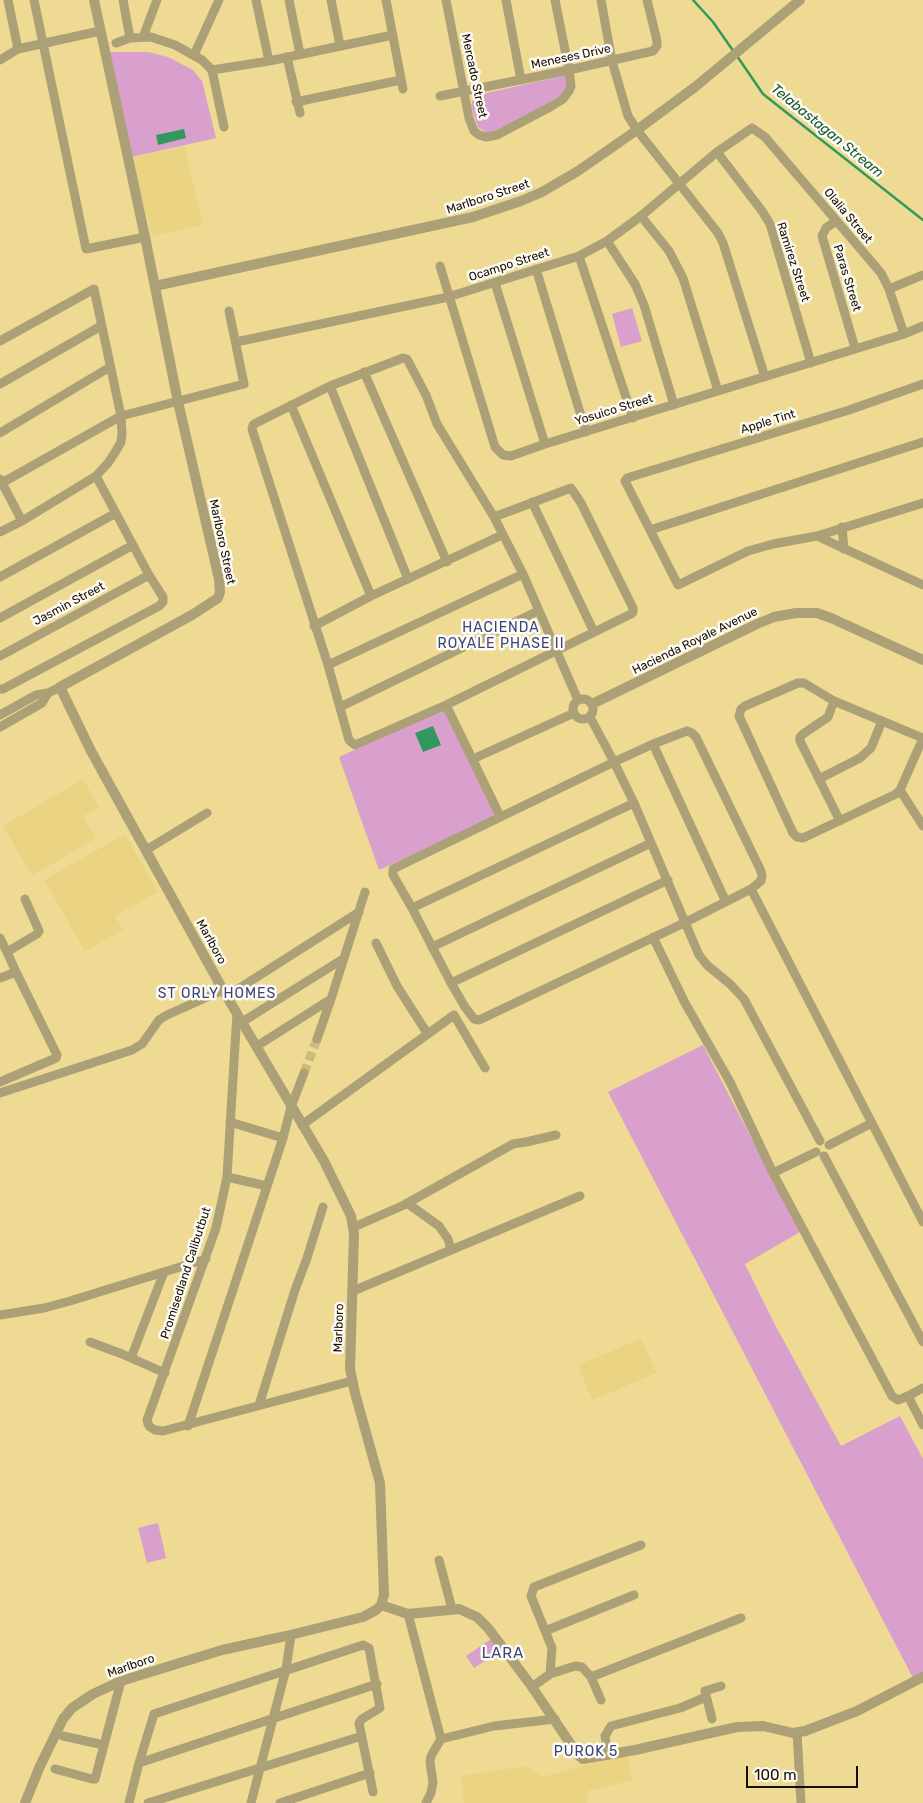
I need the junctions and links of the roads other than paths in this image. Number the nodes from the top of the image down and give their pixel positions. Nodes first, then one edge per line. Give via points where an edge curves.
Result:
1 (8, 0) edge
2 (34, 0) edge
3 (94, 0) edge
4 (123, 0) edge
5 (157, 0) edge
6 (219, 0) edge
7 (256, 0) edge
8 (289, 0) edge
9 (331, 0) edge
10 (386, 0) edge
11 (446, 0) edge
12 (506, 0) edge
13 (555, 0) edge
14 (601, 0) edge
15 (647, 0) edge
16 (800, 0) edge
17 (100, 31) junction
18 (393, 35) junction
19 (143, 37) junction
20 (130, 38) junction
21 (43, 43) junction
22 (116, 43) dead end
23 (340, 45) junction
24 (18, 49) junction
25 (300, 54) junction
26 (194, 55) junction
27 (287, 56) junction
28 (0, 60) edge
29 (269, 60) junction
30 (612, 61) junction
31 (212, 70) junction
32 (569, 70) junction
33 (521, 80) junction
34 (463, 91) junction
35 (440, 96) dead end
36 (296, 102) junction
37 (300, 113) dead end
38 (224, 127) dead end
39 (752, 128) joint
40 (637, 130) junction
41 (717, 152) junction
42 (679, 185) junction
43 (641, 216) junction
44 (836, 221) junction
45 (145, 237) junction
46 (607, 241) junction
47 (579, 256) junction
48 (440, 266) dead end
49 (536, 270) junction
50 (923, 275) edge
51 (495, 283) junction
52 (155, 286) junction
53 (889, 289) junction
54 (448, 297) junction
55 (229, 311) dead end
56 (101, 326) junction
57 (923, 326) edge
58 (904, 334) junction
59 (0, 341) edge
60 (236, 342) junction
61 (855, 348) junction
62 (812, 363) junction
63 (110, 366) junction
64 (364, 372) junction
65 (765, 377) junction
66 (0, 384) edge
67 (923, 384) edge
68 (330, 386) junction
69 (718, 391) junction
70 (178, 402) junction
71 (291, 405) junction
72 (674, 405) junction
73 (120, 416) junction
74 (633, 418) junction
75 (586, 432) junction
76 (0, 433) edge
77 (923, 442) edge
78 (545, 444) junction
79 (96, 476) junction
80 (1, 482) edge
81 (532, 502) junction
82 (923, 503) edge
83 (116, 513) junction
84 (494, 517) junction
85 (22, 521) junction
86 (842, 527) junction
87 (650, 530) junction
88 (0, 532) edge
89 (502, 535) junction
90 (817, 536) junction
91 (133, 545) junction
92 (844, 549) junction
93 (447, 562) junction
94 (522, 574) junction
95 (149, 575) junction
96 (0, 577) edge
97 (408, 580) junction
98 (923, 585) edge
99 (371, 596) junction
100 (538, 611) junction
101 (0, 618) edge
102 (314, 626) junction
103 (594, 632) junction
104 (557, 650) junction
105 (0, 656) edge
106 (923, 660) edge
107 (328, 665) junction
108 (60, 687) junction
109 (0, 689) edge
110 (48, 693) junction
111 (578, 700) junction
112 (834, 701) junction
113 (592, 704) junction
114 (446, 705) junction
115 (340, 707) junction
116 (574, 713) junction
117 (0, 715) edge
118 (590, 717) junction
119 (882, 721) junction
120 (0, 727) edge
121 (923, 738) edge
122 (653, 744) junction
123 (473, 759) junction
124 (614, 762) junction
125 (819, 779) junction
126 (900, 790) junction
127 (634, 803) junction
128 (207, 813) dead end
129 (500, 816) junction
130 (840, 821) junction
131 (923, 826) edge
132 (651, 843) junction
133 (146, 850) junction
134 (668, 880) junction
135 (751, 889) junction
136 (365, 892) dead end
137 (25, 898) dead end
138 (726, 902) junction
139 (412, 908) junction
140 (359, 912) junction
141 (684, 923) junction
142 (653, 937) junction
143 (0, 938) edge
144 (376, 943) dead end
145 (432, 947) junction
146 (7, 952) junction
147 (343, 959) junction
148 (16, 972) junction
149 (0, 978) edge
150 (451, 983) junction
151 (225, 993) junction
152 (331, 999) junction
153 (237, 1013) junction
154 (242, 1022) junction
155 (427, 1033) junction
156 (317, 1039) tunnel mouth
157 (257, 1046) junction
158 (485, 1068) dead end
159 (304, 1073) tunnel mouth
160 (0, 1082) edge
161 (0, 1093) edge
162 (291, 1107) junction
163 (230, 1122) junction
164 (872, 1123) junction
165 (302, 1125) junction
166 (556, 1135) dead end
167 (283, 1138) junction
168 (824, 1143) junction
169 (820, 1154) junction
170 (773, 1173) junction
171 (226, 1177) junction
172 (267, 1186) junction
173 (580, 1196) dead end
174 (407, 1203) junction
175 (323, 1207) dead end
176 (923, 1222) edge
177 (354, 1227) junction
178 (451, 1249) junction
179 (206, 1259) junction
180 (164, 1272) junction
181 (353, 1291) junction
182 (0, 1315) edge
183 (90, 1342) dead end
184 (923, 1342) edge
185 (131, 1358) junction
186 (165, 1373) junction
187 (352, 1381) junction
188 (923, 1388) edge
189 (908, 1396) junction
190 (260, 1405) junction
191 (923, 1424) edge
192 (188, 1426) junction
193 (641, 1545) dead end
194 (439, 1560) dead end
195 (634, 1595) dead end
196 (381, 1605) junction
197 (452, 1608) junction
198 (408, 1614) junction
199 (741, 1618) dead end
200 (545, 1631) junction
201 (291, 1635) junction
202 (286, 1669) junction
203 (550, 1674) junction
204 (592, 1677) junction
205 (923, 1677) edge
206 (121, 1680) junction
207 (376, 1684) junction
208 (721, 1686) dead end
209 (532, 1687) junction
210 (706, 1697) junction
211 (601, 1700) dead end
212 (272, 1719) junction
213 (555, 1719) junction
214 (712, 1719) dead end
215 (797, 1733) junction
216 (63, 1736) dead end
217 (362, 1736) junction
218 (441, 1739) junction
219 (104, 1745) junction
220 (608, 1755) junction
221 (139, 1763) junction
222 (259, 1768) junction
223 (55, 1769) dead end
224 (370, 1772) junction
225 (312, 1792) junction
226 (373, 1792) dead end
227 (25, 1803) edge
228 (129, 1803) edge
229 (148, 1803) edge
230 (251, 1803) edge
231 (280, 1803) edge
232 (314, 1803) edge
233 (426, 1803) edge
234 (801, 1803) edge

1 - 24 street
2 - 21 street
3 - 17 street
4 - 20 street
5 - 19 street
6 - 26 street
7 - 29 street
8 - 25 street
9 - 23 street
10 - 18 street
11 - 34 street, Mercado Street
12 - 33 street
13 - 32 street
14 - 30 street
15 - 30 street, Meneses Drive via 657,46 653,51
16 - 40 street, Marlboro Street
17 - 21 street
17 - 45 street
18 - 23 street
18 - 36 street via 402,85
19 - 20 street
19 - 26 street via 176,45
20 - 22 street
21 - 24 street
21 - 45 street via 86,249
23 - 25 street
24 - 28 street
25 - 27 street
26 - 31 street
27 - 29 street
27 - 36 street
29 - 31 street
30 - 32 street, Meneses Drive
30 - 40 street via 624,106
31 - 38 street
32 - 33 street, Meneses Drive
32 - 34 street, Mercado Street via 571,86 563,99 486,137 474,131
33 - 34 street, Meneses Drive
34 - 35 street, Meneses Drive
36 - 37 street
39 - 41 street, Ocampo Street
39 - 44 street, Olalia Street via 766,136
40 - 42 street
40 - 52 street, Marlboro Street via 578,171 521,202 421,229
41 - 42 street, Ocampo Street
41 - 62 street, Ramirez Street via 770,224
42 - 43 street, Ocampo Street
42 - 65 street via 723,243
43 - 46 street, Ocampo Street
43 - 69 street via 669,251 683,278
44 - 53 street, Olalia Street via 881,273
44 - 61 street, Paras Street via 822,232 822,236
45 - 52 street
46 - 47 street, Ocampo Street
46 - 72 street via 635,284 644,305
47 - 49 street, Ocampo Street
47 - 74 street
48 - 54 street, Yosuico Street
49 - 51 street, Ocampo Street
49 - 75 street
50 - 53 street
51 - 54 street, Ocampo Street
51 - 78 street
52 - 70 street
53 - 58 street, Olalia Street
54 - 60 street, Ocampo Street
54 - 78 street, Yosuico Street via 498,452 511,456
55 - 60 street
56 - 59 street via 94,289
56 - 63 street
56 - 66 street
57 - 58 street, Yosuico Street
58 - 61 street, Yosuico Street
60 - 70 street via 244,384
61 - 62 street, Yosuico Street
62 - 65 street, Yosuico Street
63 - 73 street
63 - 76 street
64 - 68 street
64 - 84 street via 403,358 407,360 437,424
64 - 93 street
65 - 69 street, Yosuico Street
67 - 87 street, Apple Tint via 850,410 627,478 625,481
68 - 71 street
68 - 97 street
69 - 72 street, Yosuico Street
70 - 73 street
70 - 108 street, Marlboro Street via 219,579 218,598
71 - 99 street
71 - 102 street via 256,423 252,429
72 - 74 street, Yosuico Street
73 - 79 street via 121,442
73 - 80 street
74 - 75 street, Yosuico Street
75 - 78 street, Yosuico Street
77 - 87 street
79 - 83 street
79 - 85 street
80 - 85 street
81 - 84 street
81 - 103 street
81 - 103 street via 570,488 581,503 633,608 631,614
82 - 86 street
83 - 91 street
83 - 96 street
84 - 89 street
85 - 88 street
86 - 90 street
86 - 92 street
87 - 90 street via 680,586 748,551
89 - 93 street
89 - 94 street
90 - 92 street
91 - 95 street
91 - 101 street
92 - 98 street
93 - 97 street
94 - 100 street
94 - 107 street
95 - 105 street, Jasmin Street
95 - 109 street via 163,597 159,606
97 - 99 street
99 - 102 street
100 - 104 street
100 - 115 street
102 - 107 street
103 - 104 street
104 - 111 street
104 - 114 street
106 - 113 street, Hacienda Royale Avenue via 831,618 817,613 796,613 757,624
107 - 115 street
108 - 110 street
108 - 133 street, Marlboro
110 - 117 street via 36,695
110 - 120 street via 42,703
111 - 113 street via 586,699
111 - 116 street
112 - 119 street
112 - 125 street via 828,717 800,737
112 - 130 street via 804,683 798,683 745,706 738,716 793,833 803,838
113 - 118 street via 594,709
114 - 115 street via 355,745 349,740
114 - 123 street
116 - 118 street via 581,719
116 - 123 street
118 - 124 street
119 - 121 street
119 - 125 street via 871,748 860,758
121 - 126 street
122 - 124 street
122 - 135 street via 687,732 696,737 760,869 761,880
122 - 138 street
123 - 129 street
124 - 127 street
124 - 129 street
125 - 130 street
126 - 130 street
126 - 131 street
127 - 132 street
127 - 139 street
128 - 133 street
129 - 139 street via 393,869
132 - 134 street
132 - 145 street
133 - 151 street, Marlboro
134 - 141 street
134 - 150 street
135 - 138 street
135 - 164 street
136 - 140 street
137 - 146 street via 38,933
138 - 141 street
139 - 145 street
140 - 147 street
140 - 151 street
141 - 142 street
141 - 168 street via 699,956 744,999
142 - 150 street via 479,1020 472,1017
142 - 170 street via 730,1082
143 - 146 street
144 - 155 street via 397,986
145 - 150 street
146 - 148 street
147 - 152 street
147 - 154 street
148 - 149 street
148 - 160 street via 57,1056
151 - 153 street, Marlboro
151 - 161 street via 167,1015 159,1020 142,1044 132,1050
152 - 156 street
152 - 157 street
153 - 154 street, Marlboro
153 - 163 street, Promisedland Calibutbut
154 - 157 street, Marlboro
155 - 158 street via 454,1014
155 - 165 street
157 - 162 street, Marlboro
159 - 162 street
162 - 165 street, Marlboro
162 - 167 street
163 - 167 street
163 - 171 street, Promisedland Calibutbut
164 - 168 street
164 - 176 street
165 - 177 street, Marlboro via 324,1161
166 - 174 street via 514,1144
167 - 172 street
168 - 169 street via 815,1146
168 - 169 street via 829,1151
169 - 170 street
169 - 184 street
170 - 189 street via 892,1396 898,1400
171 - 172 street
171 - 179 street, Promisedland Calibutbut
172 - 192 street
173 - 178 street
174 - 177 street
174 - 178 street via 439,1226
175 - 190 street
177 - 181 street, Marlboro
178 - 181 street
179 - 180 street
179 - 186 street, Promisedland Calibutbut
180 - 182 street via 44,1308
180 - 185 street
181 - 187 street, Marlboro
183 - 185 street
185 - 186 street
186 - 192 street, Promisedland Calibutbut via 148,1424 163,1431
187 - 190 street, Promisedland Calibutbut
187 - 196 street, Marlboro via 380,1483 385,1585
188 - 189 street
189 - 191 street
190 - 192 street, Promisedland Calibutbut
193 - 200 street via 534,1587 531,1596
194 - 197 street
195 - 200 street
196 - 198 street
196 - 201 street, Marlboro via 363,1617
197 - 198 street
197 - 209 street via 466,1611 483,1623
198 - 218 street
199 - 204 street
200 - 203 street via 552,1648
201 - 202 street
201 - 206 street, Marlboro via 222,1650
202 - 207 street via 366,1645
202 - 212 street
202 - 221 street via 154,1714
203 - 204 street via 576,1666 582,1667
203 - 209 street
204 - 211 street
205 - 215 street via 846,1716
206 - 219 street
206 - 227 street, Marlboro via 82,1700 68,1713 53,1737
207 - 212 street
207 - 217 street via 380,1710 360,1720
208 - 210 street via 705,1691
209 - 213 street
210 - 214 street
210 - 220 street via 680,1708 611,1726 605,1736
212 - 221 street
212 - 222 street
213 - 218 street via 494,1726
213 - 220 street via 581,1758
215 - 220 street via 744,1726
215 - 234 street
216 - 219 street
217 - 222 street
217 - 224 street
218 - 233 street via 431,1756 433,1782
219 - 223 street via 95,1779
221 - 228 street
222 - 229 street
222 - 230 street
224 - 225 street
224 - 226 street
225 - 231 street
225 - 232 street

